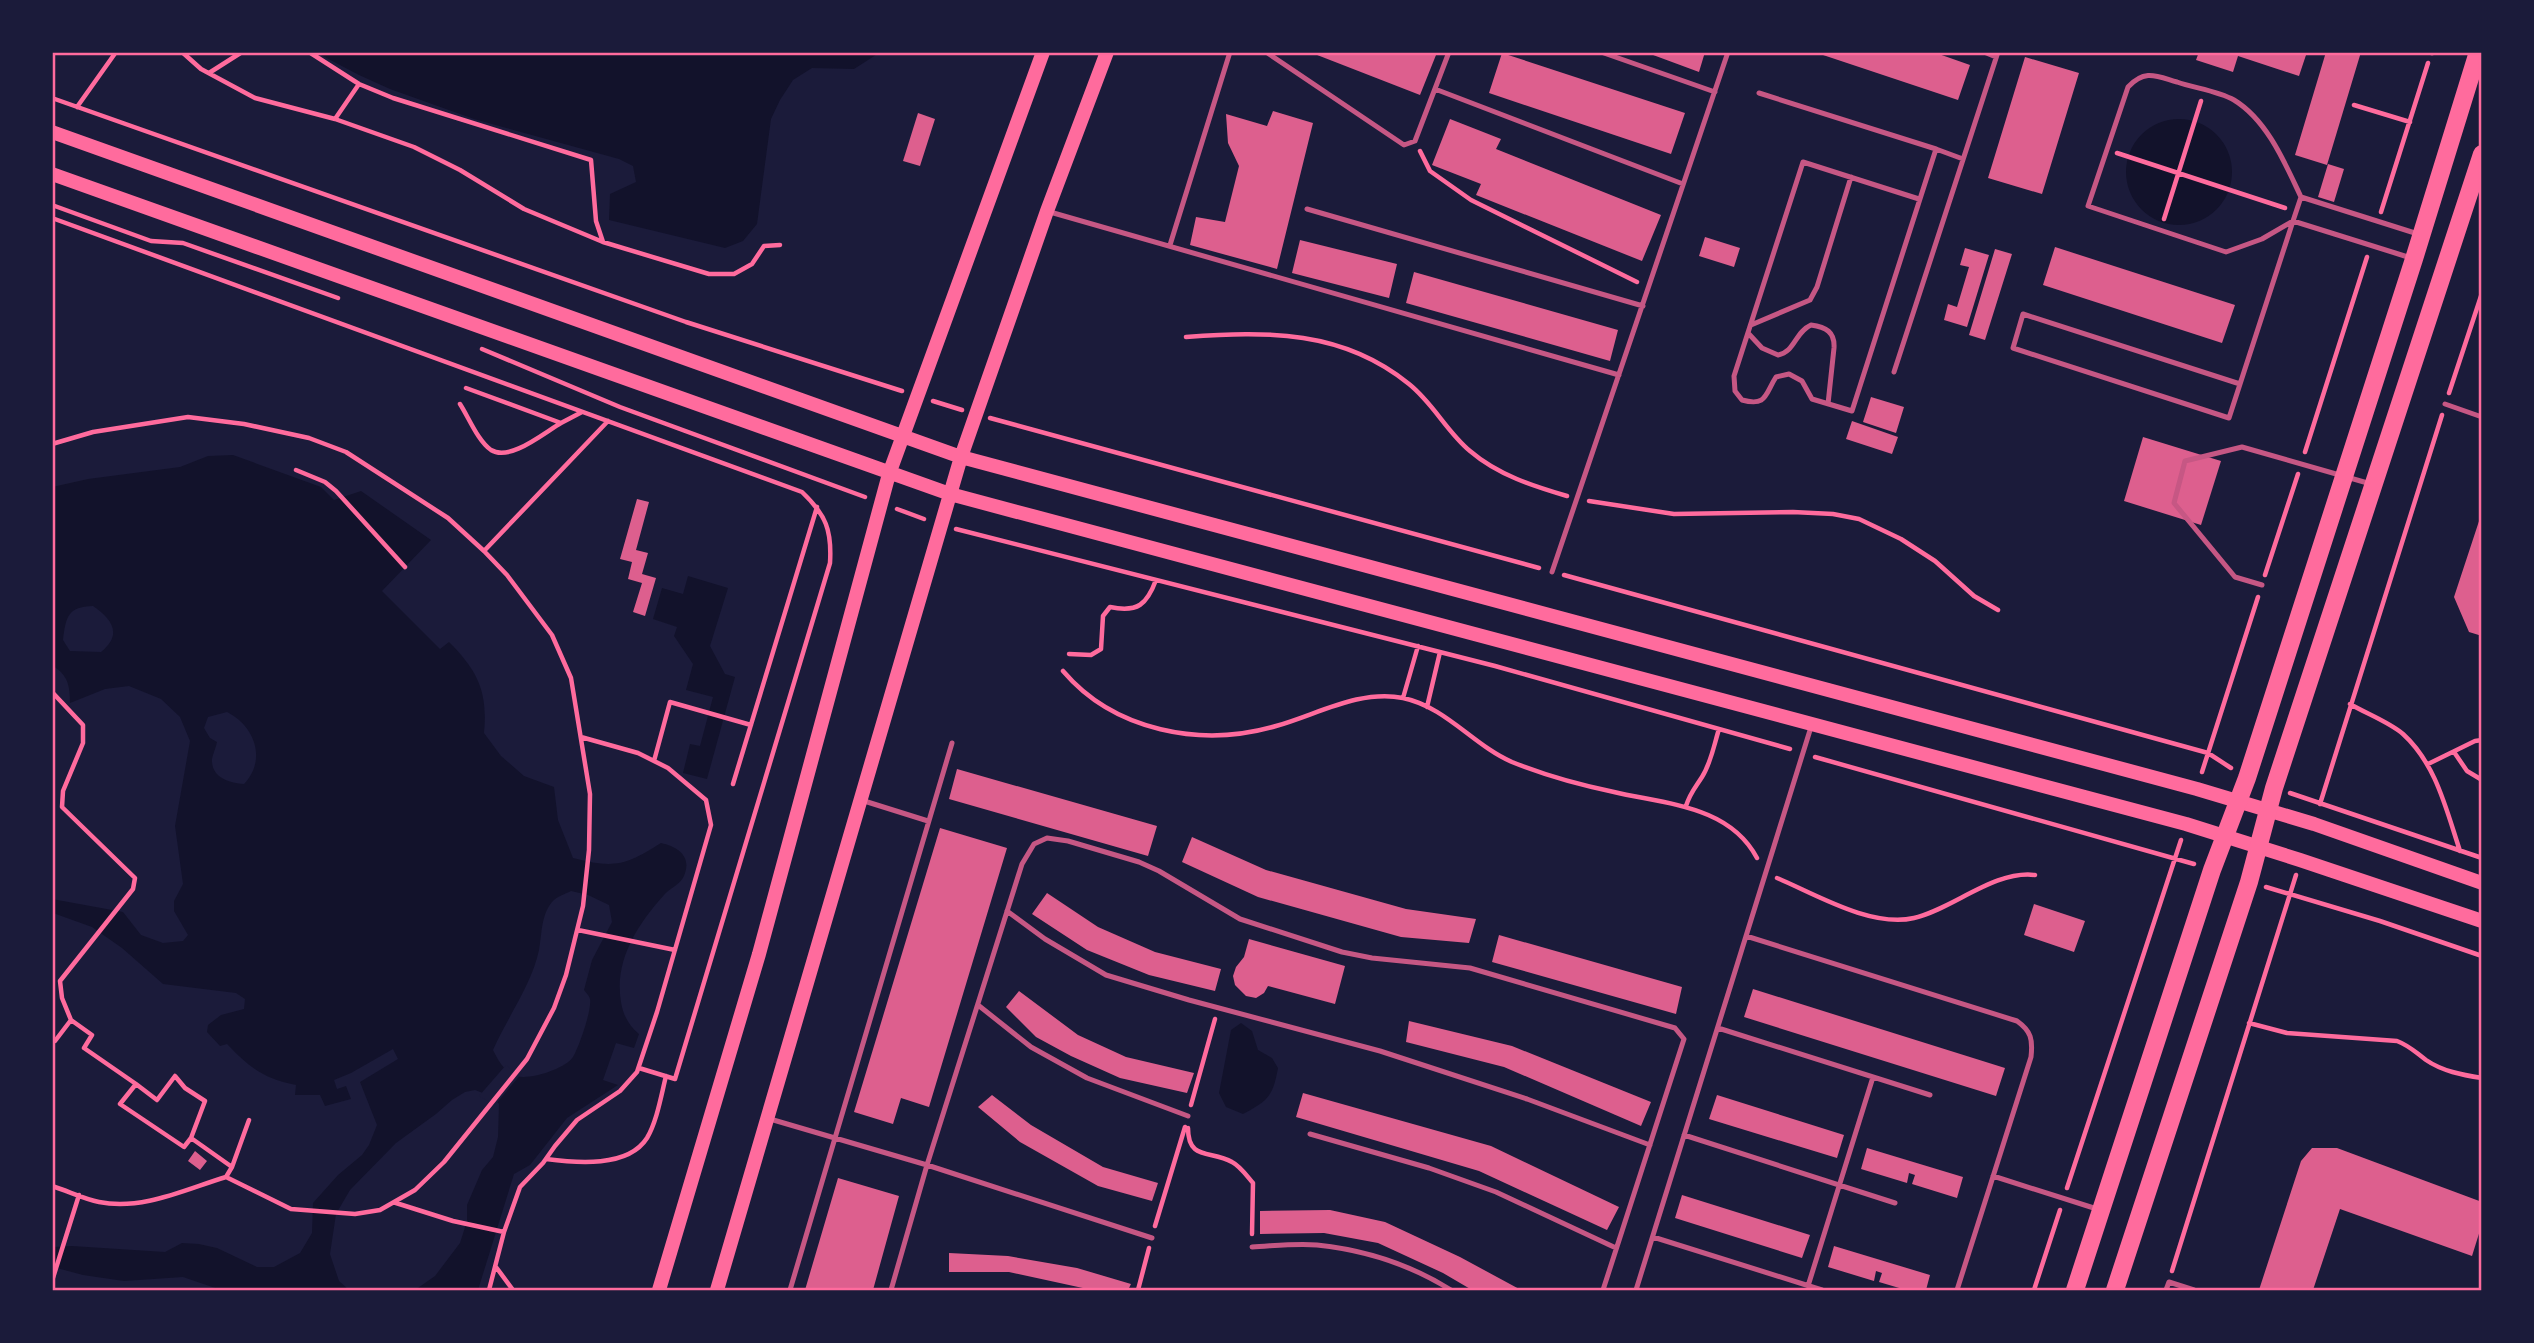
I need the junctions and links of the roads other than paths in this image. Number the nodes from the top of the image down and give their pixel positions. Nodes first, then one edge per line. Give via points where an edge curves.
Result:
1 (1043, 52) edge
2 (1107, 52) edge
3 (1230, 52) edge
4 (1266, 52) edge
5 (1449, 52) edge
6 (1601, 52) edge
7 (1728, 52) edge
8 (1984, 52) edge
9 (2478, 52) edge
10 (1997, 55) edge
11 (1435, 89) junction
12 (1715, 92) junction
13 (1759, 93) dead end
14 (52, 132) edge
15 (1937, 149) junction
16 (2482, 154) edge
17 (1963, 159) junction
18 (52, 174) edge
19 (1851, 177) junction
20 (1684, 184) junction
21 (2301, 197) junction
22 (1919, 199) junction
23 (1307, 209) dead end
24 (1047, 211) junction
25 (2293, 221) junction
26 (2421, 235) junction
27 (1170, 245) junction
28 (2414, 259) junction
29 (1643, 306) junction
30 (1751, 325) junction
31 (1748, 333) junction
32 (1894, 372) dead end
33 (1619, 375) junction
34 (2239, 384) junction
35 (1828, 404) junction
36 (2445, 404) road end
37 (2482, 417) edge
38 (901, 437) junction
39 (961, 457) junction
40 (889, 474) junction
41 (2344, 474) junction
42 (2374, 485) junction
43 (950, 494) junction
44 (1552, 572) road end
45 (2262, 585) road end
46 (1812, 724) junction
47 (952, 743) dead end
48 (860, 800) junction
49 (2238, 801) junction
50 (2267, 810) junction
51 (928, 821) junction
52 (2225, 835) junction
53 (2258, 846) junction
54 (2482, 883) edge
55 (1007, 911) junction
56 (2482, 921) edge
57 (1746, 936) junction
58 (978, 1005) junction
59 (1718, 1028) junction
60 (1873, 1077) junction
61 (1930, 1095) dead end
62 (1188, 1116) road end
63 (767, 1118) junction
64 (1310, 1134) dead end
65 (1684, 1135) junction
66 (835, 1138) junction
67 (1650, 1145) junction
68 (927, 1165) junction
69 (1993, 1176) junction
70 (1839, 1185) junction
71 (1895, 1203) dead end
72 (2101, 1211) junction
73 (1653, 1237) junction
74 (1152, 1238) road end
75 (1252, 1247) road end
76 (1616, 1248) junction
77 (1808, 1286) junction
78 (659, 1290) edge
79 (717, 1290) edge
80 (790, 1290) edge
81 (891, 1290) edge
82 (1451, 1290) edge
83 (1603, 1290) edge
84 (1636, 1290) edge
85 (1822, 1290) edge
86 (1957, 1290) edge
87 (2076, 1290) edge
88 (2115, 1290) edge
89 (2166, 1290) edge
90 (2194, 1290) edge

1 - 38 main road
2 - 24 main road
3 - 27 lane
4 - 11 lane via 1404,145 1415,141
5 - 11 lane
6 - 12 lane
7 - 12 lane
8 - 10 lane
9 - 26 main road
10 - 17 lane
11 - 20 lane
12 - 20 lane
13 - 15 lane
14 - 38 main road
15 - 17 lane
15 - 22 lane
16 - 42 main road
17 - 32 lane
18 - 40 main road
19 - 22 lane
19 - 30 lane via 1810,300
19 - 30 lane via 1803,162
20 - 29 lane
21 - 25 lane
21 - 25 lane via 2281,155 2241,105 2152,75 2136,78 2128,87 2088,206 2227,252 2262,240
21 - 26 lane
22 - 35 lane via 1852,411
23 - 29 lane
24 - 27 lane
24 - 39 main road
25 - 28 lane
25 - 34 lane
26 - 28 main road
27 - 33 lane
28 - 41 main road
29 - 33 lane
30 - 31 lane
31 - 35 lane via 1762,348 1778,355 1790,349 1798,334 1811,325 1832,333
31 - 35 lane via 1734,376 1737,396 1758,402 1776,377 1788,374 1802,382 1812,399
33 - 44 lane
34 - 34 lane via 2228,418 2013,348 2023,314
36 - 37 lane
38 - 39 main road
38 - 40 main road
39 - 43 main road
39 - 49 main road
40 - 43 main road
40 - 78 main road via 759,954
41 - 42 lane
41 - 45 lane via 2242,447 2185,461 2174,503 2235,577
41 - 49 main road
42 - 50 main road
43 - 46 main road
43 - 48 main road
46 - 52 main road
46 - 57 lane
47 - 51 lane
48 - 51 lane
48 - 63 main road
49 - 50 main road
49 - 52 main road
50 - 53 main road
50 - 54 main road
51 - 66 lane
52 - 53 main road
52 - 72 main road
53 - 56 main road
53 - 88 main road
55 - 58 lane
55 - 67 lane via 1106,975 1380,1051
55 - 67 lane via 1022,864 1034,844 1047,838 1068,841 1139,862 1240,919 1342,951 1470,968 1675,1028 1684,1039
57 - 59 lane
57 - 69 lane via 2017,1020 2029,1029 2031,1057
58 - 62 lane via 1031,1047 1087,1078
58 - 68 lane
59 - 60 lane
59 - 65 lane
60 - 61 lane
60 - 70 lane
63 - 66 lane
63 - 79 main road
64 - 76 lane via 1496,1192
65 - 70 lane
65 - 73 lane
66 - 68 lane
66 - 80 lane
67 - 76 lane
68 - 74 lane
68 - 81 lane
69 - 72 lane
69 - 86 lane
70 - 71 lane
70 - 77 lane
72 - 87 main road
73 - 77 lane
73 - 84 lane
75 - 82 lane via 1316,1245 1381,1257 1424,1273
76 - 83 lane
77 - 85 lane
89 - 90 lane via 2169,1282

